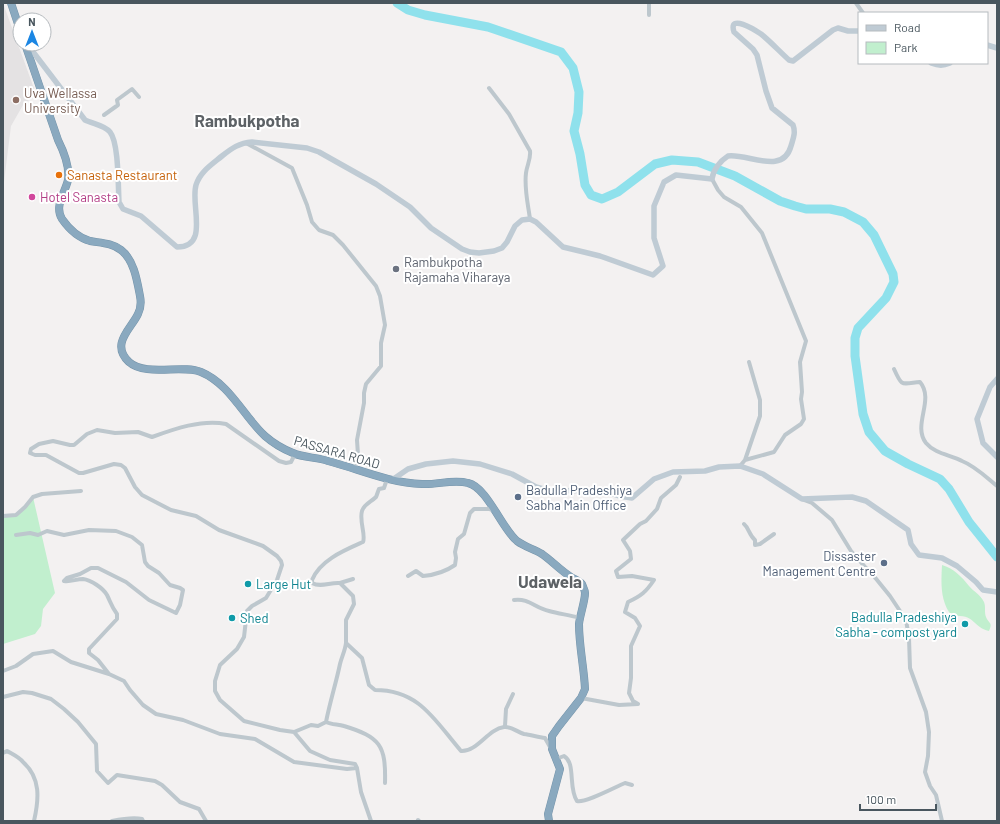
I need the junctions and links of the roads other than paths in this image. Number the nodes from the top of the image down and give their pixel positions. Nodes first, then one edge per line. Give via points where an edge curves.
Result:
1 (649, 3) edge
2 (856, 3) edge
3 (862, 12) edge
4 (649, 14) dead end
5 (858, 31) edge
6 (29, 52) edge
7 (32, 52) edge
8 (934, 64) edge
9 (948, 64) edge
10 (489, 88) dead end
11 (139, 97) dead end
12 (104, 115) dead end
13 (244, 142) junction
14 (712, 176) junction
15 (530, 219) junction
16 (749, 362) dead end
17 (894, 368) dead end
18 (997, 379) edge
19 (295, 454) junction
20 (997, 457) edge
21 (745, 460) junction
22 (740, 466) junction
23 (355, 469) junction
24 (680, 477) dead end
25 (390, 479) junction
26 (997, 486) edge
27 (81, 490) dead end
28 (802, 499) junction
29 (494, 510) junction
30 (3, 516) edge
31 (744, 524) dead end
32 (774, 534) dead end
33 (16, 535) dead end
34 (408, 576) dead end
35 (353, 579) dead end
36 (340, 584) junction
37 (997, 592) edge
38 (514, 600) dead end
39 (580, 618) junction
40 (346, 643) junction
41 (3, 671) edge
42 (109, 674) junction
43 (513, 694) dead end
44 (3, 697) edge
45 (581, 698) junction
46 (326, 722) junction
47 (505, 726) junction
48 (294, 732) junction
49 (552, 749) junction
50 (3, 753) edge
51 (556, 759) junction
52 (357, 768) junction
53 (385, 782) dead end
54 (632, 785) dead end
55 (34, 821) edge
56 (112, 821) edge
57 (143, 821) edge
58 (206, 821) edge
59 (371, 821) edge
60 (549, 821) edge
61 (942, 821) edge

1 - 4 street
2 - 3 street
5 - 14 street via 838,28 833,30 793,61 761,34 737,23 734,32 757,55 772,108 793,125 794,134 788,155 780,160 764,161 730,155 723,160
6 - 19 highway, PASSARA ROAD via 68,166 68,179 58,210 61,217 79,236 111,244 121,250 133,268 138,284 140,306 122,341 128,361 158,370 193,370 206,375 233,397 265,436
7 - 13 street via 85,120 110,132 116,146 119,202 123,209 141,216 177,247 185,247 192,242 196,234 195,187 201,173 236,145
8 - 9 street
10 - 15 street via 509,114 530,151 526,173
11 - 12 street via 132,89 117,100 118,105
13 - 15 street via 307,148 319,152 376,184 410,207 431,228 470,252 479,253 502,248 515,226 522,220
13 - 23 street via 292,168 312,222 318,230 333,235 343,245 376,286 380,296 384,325 381,366 366,384
14 - 15 street via 676,175 664,182 654,206 654,238 663,266 653,275 600,256 563,247
14 - 21 street via 724,197 741,207 762,233 806,341 800,362 804,419 785,436 774,452
16 - 21 street via 760,400 760,416
17 - 26 street via 903,384 920,382 924,386 926,393 921,429 926,443 934,450 963,461
18 - 20 street via 990,387 977,419 983,443
19 - 23 highway, PASSARA ROAD
19 - 48 street via 291,462 279,461 226,424 220,423 185,426 152,437 138,432 116,433 97,430 87,434 74,445 53,441 39,444 31,449 30,453 46,455 79,473 114,464 121,465 142,495 172,510 196,516 219,530 263,546 277,556 282,565 277,580 266,598 247,611 244,637 238,649 220,665 215,691 220,700 244,720
21 - 22 street
22 - 25 street via 673,472 654,479 632,498 602,490 546,490 512,474 480,464 453,461 408,469
22 - 28 street via 763,474
23 - 25 highway, PASSARA ROAD
24 - 45 street via 676,485 662,498 657,509 623,540 630,550 631,559 616,571 618,577 632,576 654,580 640,596 628,602 625,612 635,618 640,626 631,646 629,693 638,704 619,705
25 - 29 highway, PASSARA ROAD via 422,484 468,483 477,488
25 - 36 street via 362,509 361,524 365,538 363,542 331,559 312,580 312,583 321,585
27 - 30 street via 33,497 16,515
28 - 37 street via 852,497 866,501 908,530 911,544 919,555 942,558 957,566 983,590
28 - 61 street via 832,520 851,551 890,596 906,620 910,668 926,712 929,732 925,772 936,795
29 - 34 street via 474,509 470,513 464,534 458,539 455,565 450,569 423,576 416,571
29 - 39 highway, PASSARA ROAD via 516,540 541,554 581,583 585,593
31 - 32 street via 755,540 755,545
33 - 42 street via 38,535 47,531 64,535 89,530 116,531 132,537 142,545 148,566 159,573 170,586 183,590 176,613 149,600 126,582 98,568 91,568 66,578 64,581 82,579 96,585 106,594 117,614 117,619 89,648 89,653
35 - 36 street
36 - 40 street via 353,596 354,604 346,620
38 - 39 street via 522,599 548,611
39 - 45 highway, PASSARA ROAD via 585,688
40 - 46 street
40 - 47 street via 362,658 369,685 375,690 400,693 420,703 461,751 472,748 494,730
41 - 42 street via 16,666 33,654 53,651 71,662
42 - 52 street via 124,681 144,705 156,714 183,720 220,734 255,739 294,762
43 - 47 street via 506,709
44 - 58 street via 32,692 51,699 92,737 96,744 97,772 108,783 117,775 155,782 162,785 180,802 199,809
45 - 49 highway, PASSARA ROAD via 552,736
46 - 48 street
46 - 53 street via 363,732 378,743 385,758
47 - 49 street via 545,738
48 - 52 street via 310,751 330,760 355,764
49 - 51 highway
50 - 55 street via 7,751 23,761 34,776 38,790
51 - 54 street via 564,756 570,763 571,782 577,801 588,800 625,783
51 - 60 highway via 560,769 548,814
52 - 59 street via 361,792
56 - 57 street via 123,818

